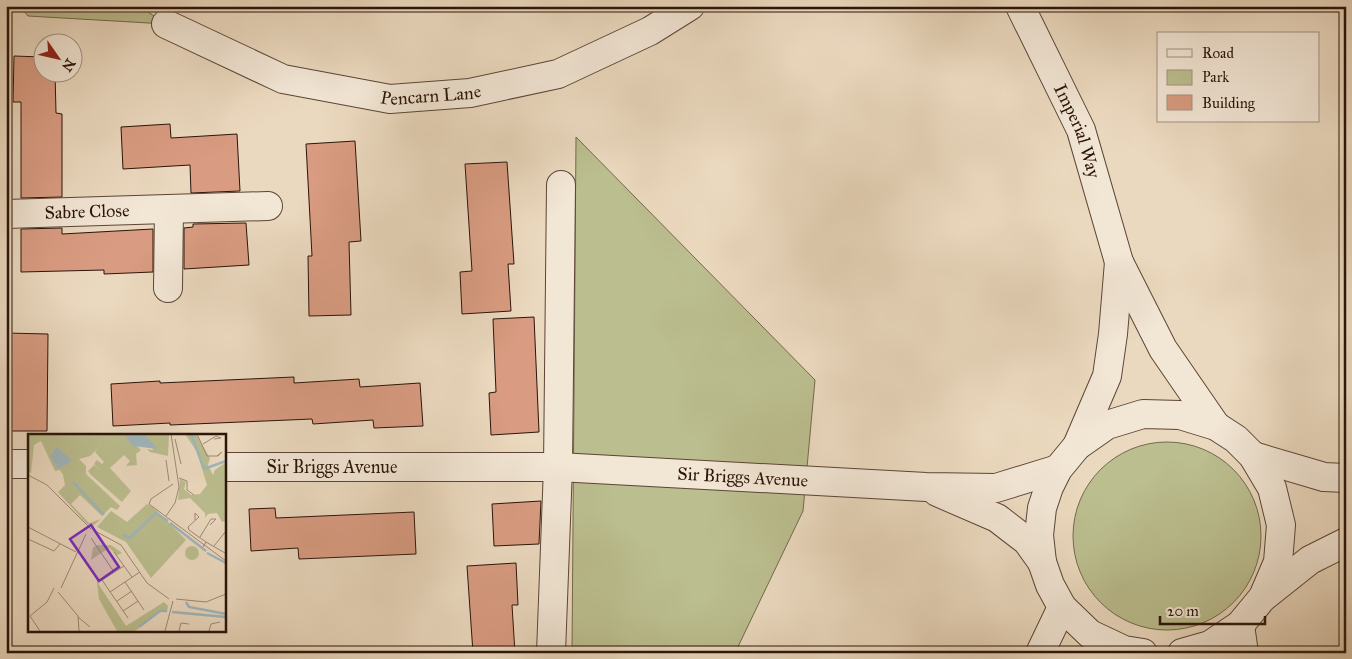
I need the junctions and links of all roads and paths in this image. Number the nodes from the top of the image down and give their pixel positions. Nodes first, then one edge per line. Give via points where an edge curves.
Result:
1 (690, 6) edge
2 (1020, 6) edge
3 (166, 24) dead end
4 (561, 185) dead end
5 (268, 206) dead end
6 (169, 209) junction
7 (6, 214) edge
8 (1119, 262) junction
9 (168, 288) dead end
10 (1216, 426) junction
11 (1077, 446) junction
12 (1253, 456) junction
13 (6, 464) edge
14 (28, 464) edge
15 (225, 467) edge
16 (558, 468) junction
17 (1058, 469) junction
18 (1346, 478) edge
19 (926, 487) junction
20 (1346, 542) edge
21 (1042, 562) junction
22 (1263, 597) junction
23 (1062, 606) junction
24 (1240, 625) junction
25 (551, 653) edge
26 (1040, 653) edge
27 (1143, 653) edge
28 (1182, 653) edge
29 (1244, 653) edge

1 - 3 street, Pencarn Lane via 650,30 558,74 470,93 390,99 283,79
2 - 8 street, Imperial Way via 1081,130
4 - 16 street
5 - 6 street, Sabre Close
6 - 7 street, Sabre Close
6 - 9 street
8 - 10 street, Imperial Way via 1162,349
8 - 11 street, Imperial Way via 1107,376
10 - 11 street via 1180,415 1143,414 1108,425
10 - 12 street
11 - 17 street
12 - 18 street via 1324,477
12 - 22 street via 1272,488 1281,525 1278,562
13 - 14 street
15 - 16 street, Sir Briggs Avenue
16 - 19 street, Sir Briggs Avenue
16 - 25 street
17 - 19 street, Sir Briggs Avenue via 996,488
17 - 21 street via 1042,508 1039,535
19 - 21 street, Sir Briggs Avenue via 997,518 1027,541
20 - 22 street via 1310,560
21 - 23 street
22 - 24 street
23 - 26 street
23 - 27 street via 1090,634 1124,650
24 - 28 street via 1210,645
24 - 29 street

